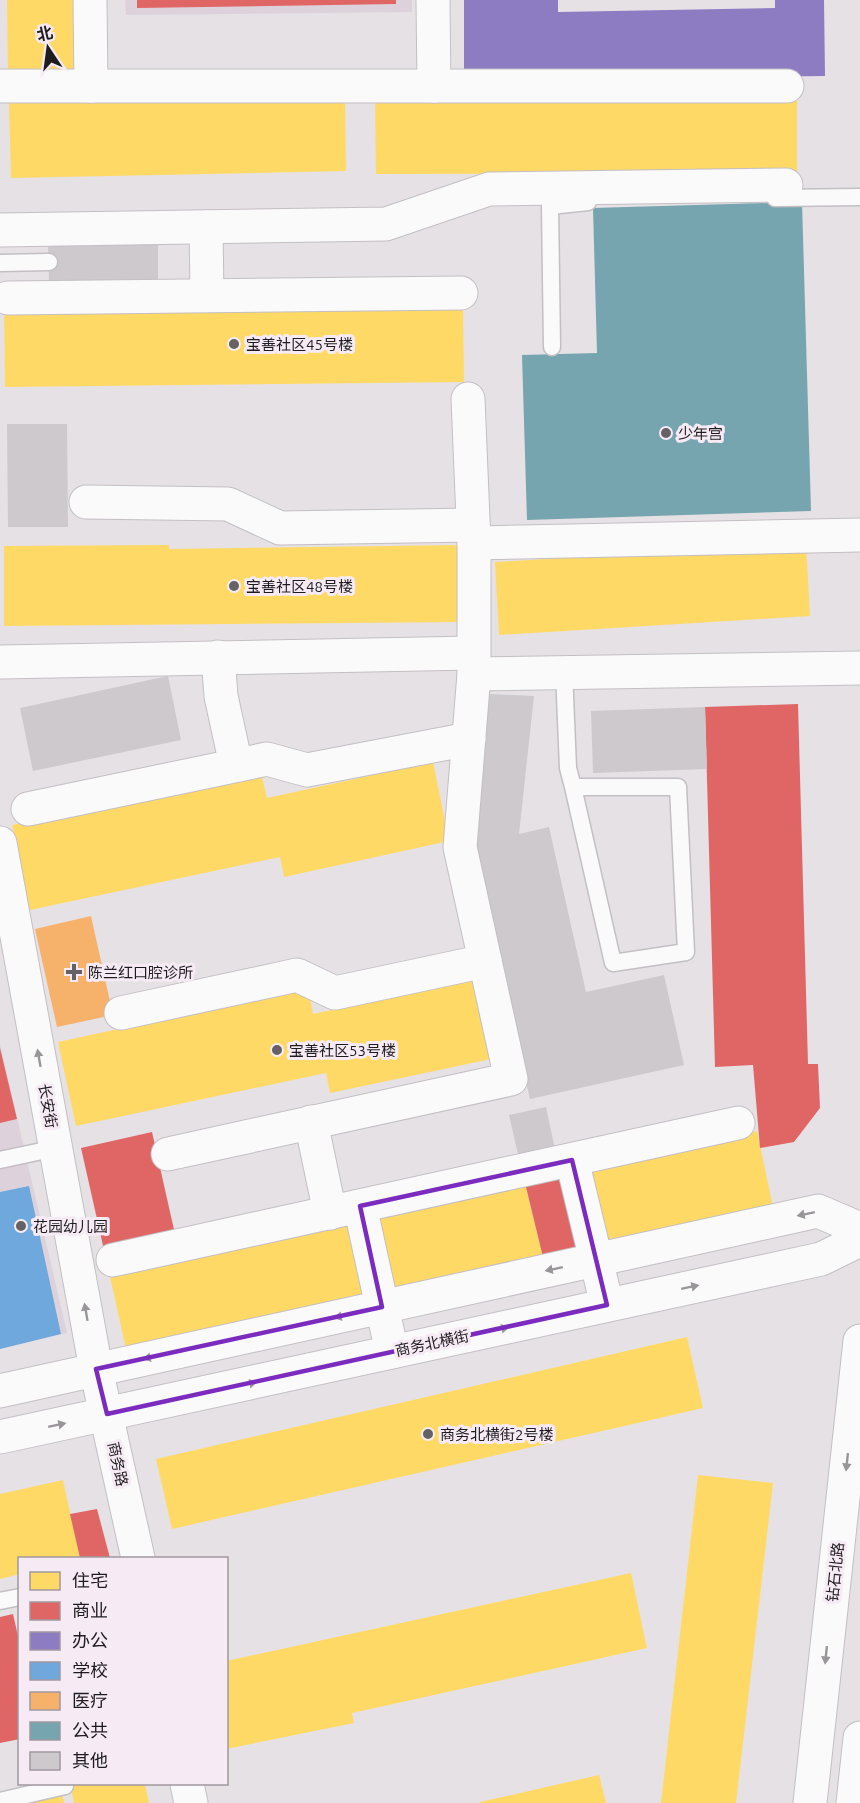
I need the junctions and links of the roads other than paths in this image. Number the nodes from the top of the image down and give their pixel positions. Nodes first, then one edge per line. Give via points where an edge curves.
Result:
1 (90, 0) edge
2 (433, 0) edge
3 (0, 86) edge
4 (91, 86) junction
5 (434, 86) junction
6 (787, 86) dead end
7 (786, 185) dead end
8 (860, 197) edge
9 (206, 227) junction
10 (0, 230) edge
11 (49, 262) dead end
12 (0, 263) edge
13 (461, 293) dead end
14 (207, 296) junction
15 (8, 298) dead end
16 (552, 347) dead end
17 (468, 399) dead end
18 (86, 502) dead end
19 (473, 534) junction
20 (860, 535) edge
21 (218, 657) junction
22 (0, 662) edge
23 (474, 663) junction
24 (860, 668) edge
25 (564, 672) junction
26 (469, 739) junction
27 (236, 765) junction
28 (573, 787) junction
29 (28, 809) dead end
30 (0, 843) edge
31 (485, 961) junction
32 (121, 1013) dead end
33 (311, 1122) junction
34 (738, 1123) dead end
35 (56, 1148) junction
36 (168, 1154) dead end
37 (0, 1160) edge
38 (572, 1160) junction
39 (345, 1210) junction
40 (860, 1229) edge
41 (860, 1240) edge
42 (113, 1260) dead end
43 (596, 1260) junction
44 (607, 1305) junction
45 (382, 1307) junction
46 (860, 1341) edge
47 (393, 1352) junction
48 (96, 1370) junction
49 (0, 1391) edge
50 (107, 1414) junction
51 (0, 1437) edge
52 (138, 1557) edge
53 (18, 1597) edge
54 (0, 1601) edge
55 (860, 1738) edge
56 (64, 1785) edge
57 (187, 1785) edge
58 (0, 1801) edge
59 (191, 1803) edge
60 (810, 1803) edge
61 (853, 1803) edge

1 - 4 street
2 - 5 street
3 - 4 street
4 - 5 street
5 - 6 street
7 - 9 street via 489,189 386,224
8 - 16 lane via 614,200 550,206
9 - 10 street
9 - 14 street
11 - 12 lane
13 - 14 street
14 - 15 street
17 - 19 street
18 - 19 street via 228,504 280,528
19 - 20 street
19 - 23 street
21 - 22 street
21 - 23 street
21 - 27 street via 221,696
23 - 25 street
23 - 26 street
24 - 25 street
25 - 28 lane via 568,768
26 - 27 street via 308,770 267,759
26 - 31 street via 460,847
27 - 29 street
28 - 28 lane via 614,963 686,952 678,787
35 -> 30 street, 长安街
31 - 32 street via 335,993 297,975
31 - 33 street via 512,1079
33 - 36 street
33 - 39 street
34 - 38 street
35 - 37 lane
48 -> 35 street, 长安街
38 - 39 street
38 - 43 street
39 - 42 street
39 - 45 street
40 -> 43 street via 818,1211
44 -> 41 street, 商务北横街 via 821,1259
43 - 44 street
43 -> 45 street
47 -> 44 street, 商务北横街
45 - 47 street
45 -> 48 street
46 -> 60 street, 钻石北路
50 -> 47 street, 商务北横街
48 - 49 street
48 - 50 street, 商务路
51 -> 50 street, 商务北横街
50 - 52 street, 商务路
53 - 54 lane
55 - 61 street
56 - 58 lane
57 - 59 street

